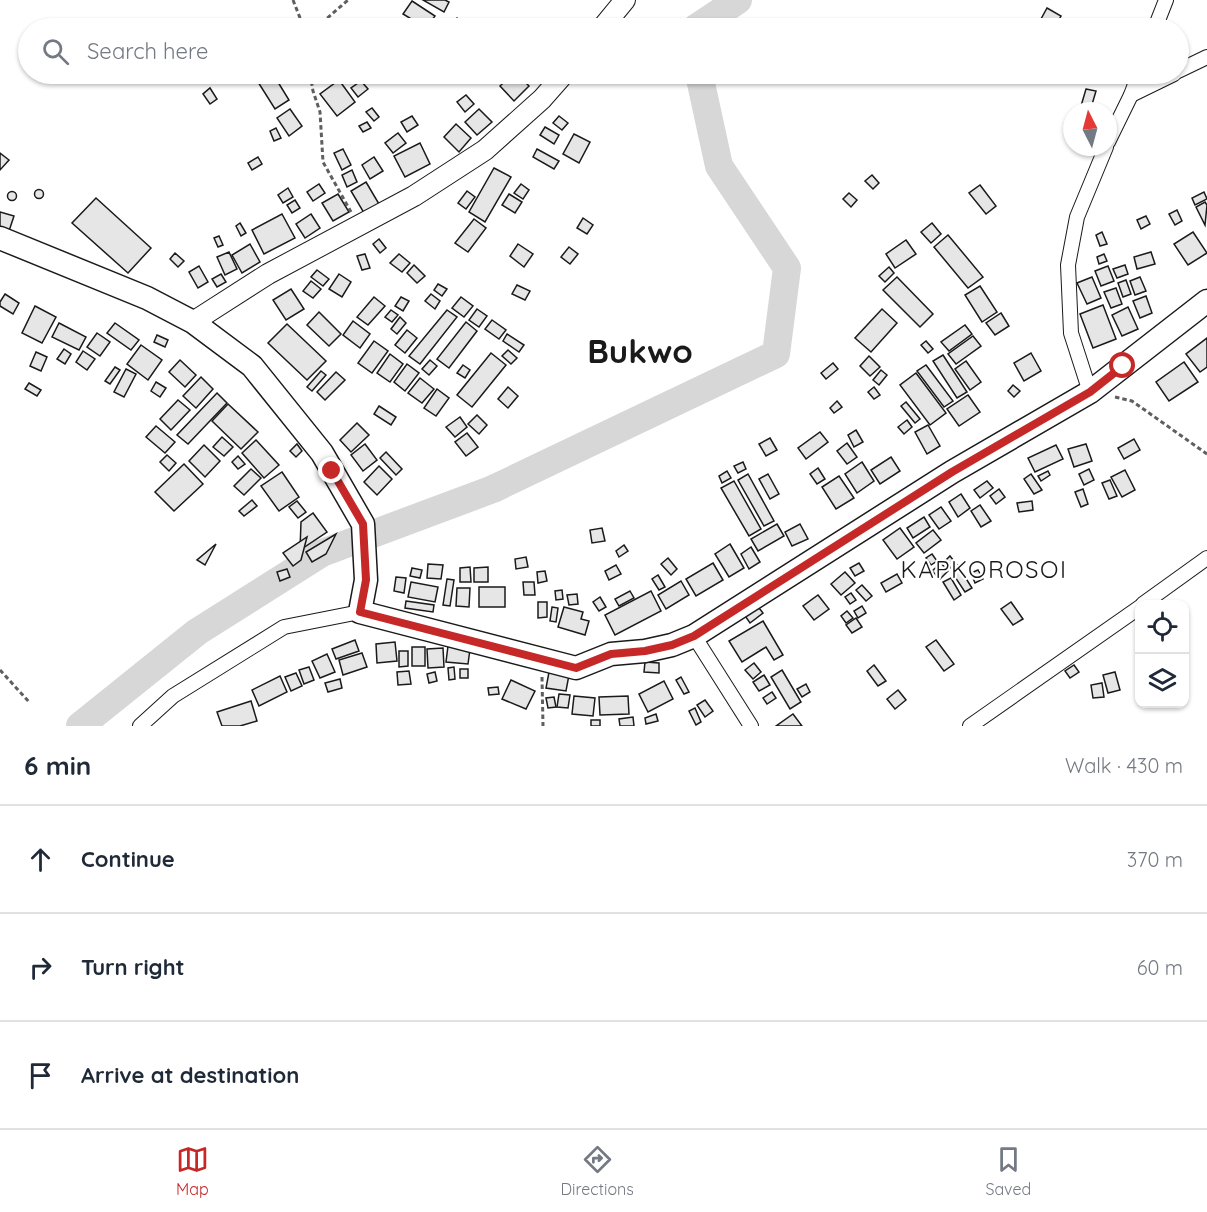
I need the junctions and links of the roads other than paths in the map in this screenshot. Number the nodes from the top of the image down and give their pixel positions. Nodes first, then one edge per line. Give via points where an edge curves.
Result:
1 (624, 0) edge
2 (1166, 0) edge
3 (610, 18) edge
4 (1159, 18) edge
5 (1207, 57) edge
6 (1189, 66) edge
7 (555, 84) edge
8 (1135, 84) edge
9 (1154, 84) edge
10 (1131, 95) junction
11 (1117, 124) edge
12 (1102, 156) edge
13 (0, 238) edge
14 (1207, 301) edge
15 (193, 322) junction
16 (1090, 392) junction
17 (1207, 558) edge
18 (1149, 600) edge
19 (1135, 610) edge
20 (360, 612) junction
21 (694, 636) junction
22 (140, 726) edge
23 (751, 726) edge
24 (970, 726) edge

1 - 3 main road
2 - 4 street
5 - 6 street
7 - 15 main road via 485,150 414,196 268,273
8 - 10 street
9 - 10 street
10 - 11 street
12 - 16 street via 1077,217 1068,265 1071,333
13 - 15 main road via 147,298
14 - 16 main road
15 - 20 main road via 252,366 322,453 363,524 366,580
16 - 21 main road via 952,472
17 - 18 street
19 - 24 street
20 - 21 main road via 576,668 611,654 645,651
20 - 22 street via 284,627 173,696
21 - 23 street

